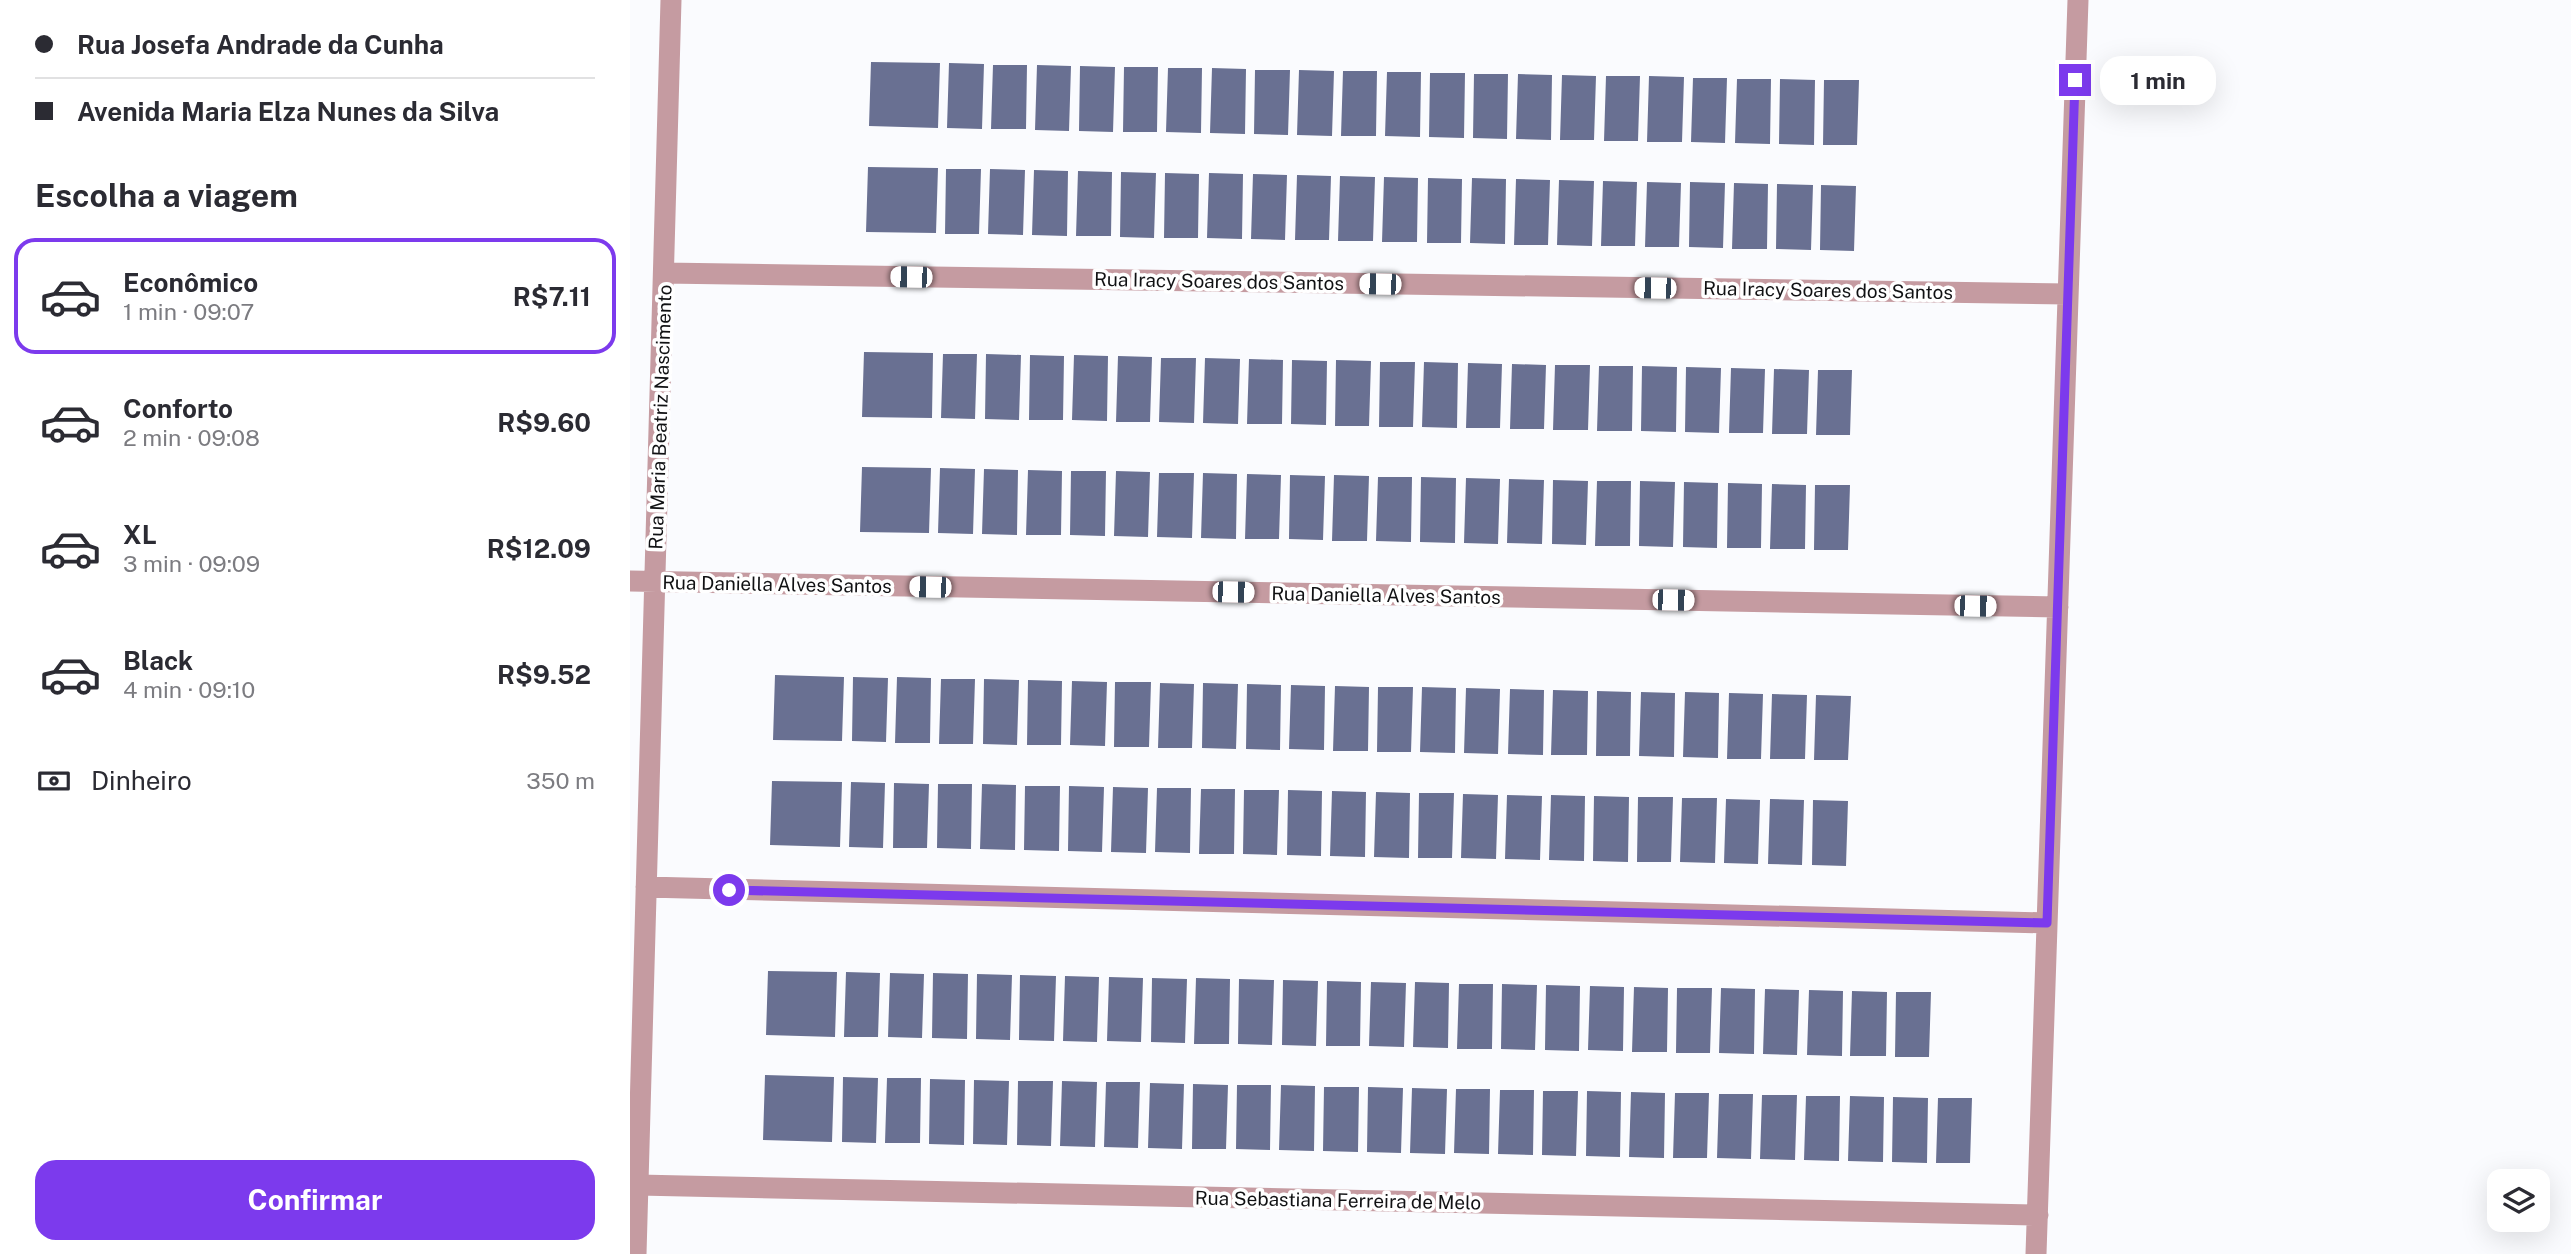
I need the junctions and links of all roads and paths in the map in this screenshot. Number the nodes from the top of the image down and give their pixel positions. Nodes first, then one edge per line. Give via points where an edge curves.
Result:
1 (671, 0) edge
2 (2078, 0) edge
3 (664, 273) junction
4 (2068, 294) junction
5 (630, 581) edge
6 (655, 582) junction
7 (2058, 607) junction
8 (646, 887) junction
9 (2047, 923) junction
10 (638, 1185) junction
11 (2038, 1214) junction
12 (636, 1254) edge
13 (2036, 1254) edge

1 - 3 street, Rua Maria Beatriz Nascimento
2 - 4 street
3 - 4 street, Rua Iracy Soares dos Santos
3 - 6 street, Rua Maria Beatriz Nascimento
4 - 7 street
5 - 6 street, Rua Daniella Alves Santos
6 - 7 street, Rua Daniella Alves Santos
6 - 8 street, Rua Maria Beatriz Nascimento
7 - 9 street
8 - 9 street
8 - 10 street, Rua Maria Beatriz Nascimento
9 - 11 street
10 - 11 street, Rua Sebastiana Ferreira de Melo
10 - 12 street, Rua Maria Beatriz Nascimento
11 - 13 street

